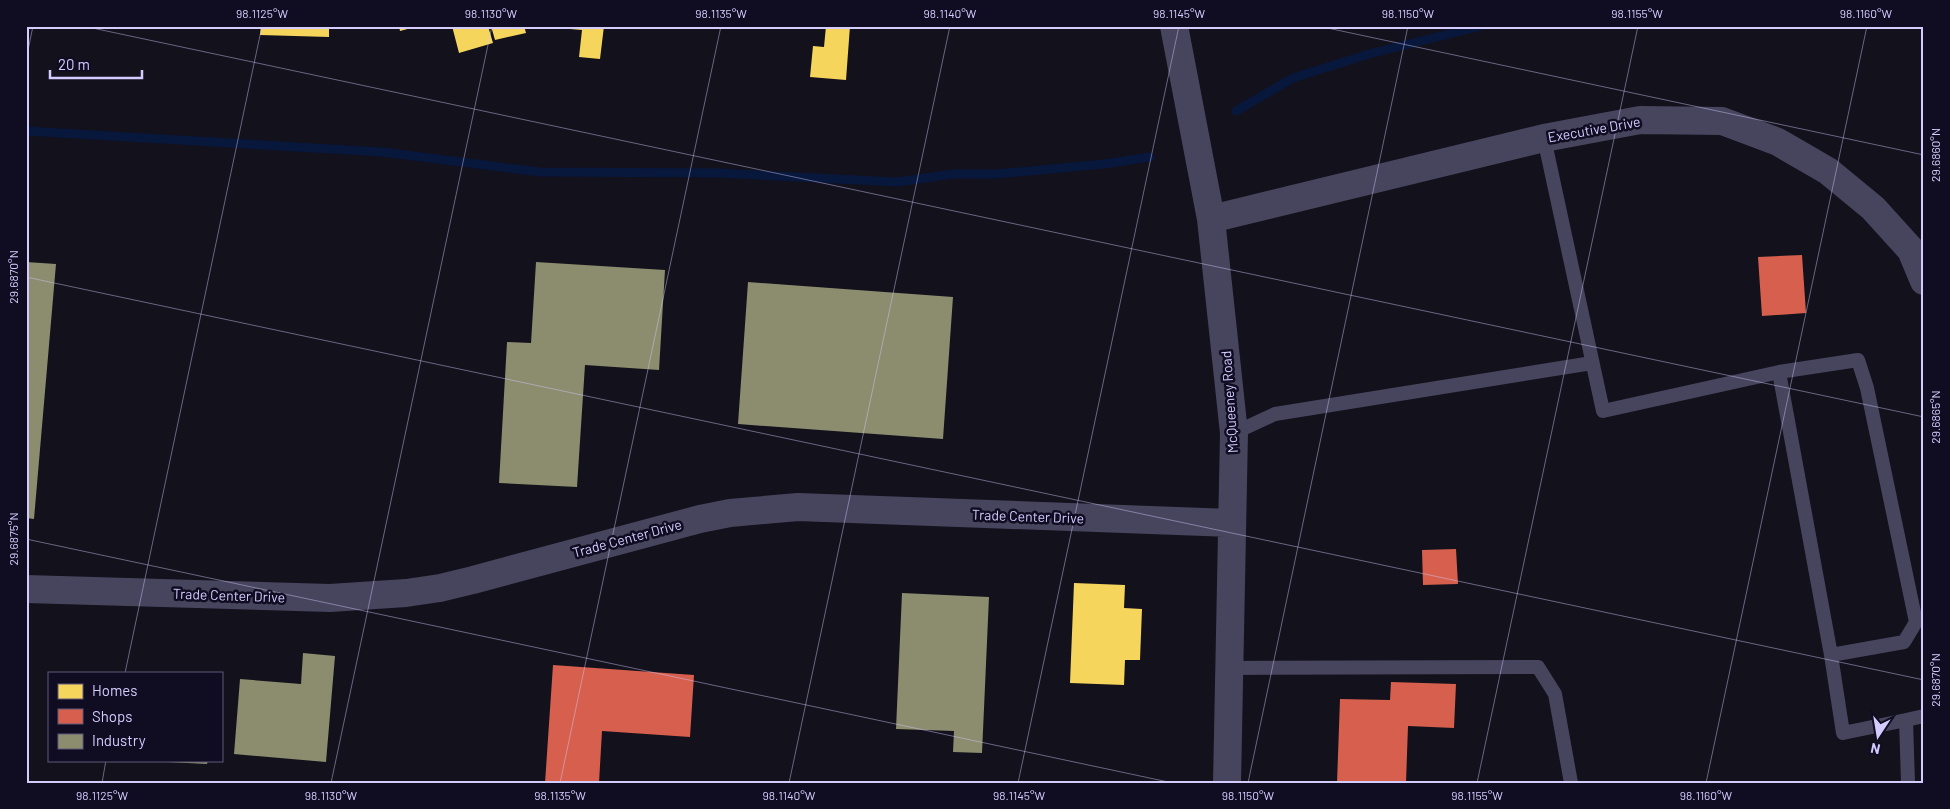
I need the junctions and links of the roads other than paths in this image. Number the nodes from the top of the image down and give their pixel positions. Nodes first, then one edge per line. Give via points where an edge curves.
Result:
1 (1174, 26) edge
2 (1544, 138) junction
3 (1211, 219) junction
4 (1924, 281) edge
5 (1592, 363) junction
6 (1780, 372) junction
7 (1234, 433) junction
8 (1231, 523) junction
9 (26, 589) edge
10 (1831, 655) junction
11 (1228, 668) junction
12 (1924, 716) edge
13 (1906, 720) junction
14 (1227, 783) edge
15 (1571, 783) edge
16 (1908, 783) edge

1 - 3 street, McQueeney Road
2 - 3 street, Executive Drive
2 - 4 street, Executive Drive via 1640,120 1722,121 1778,142 1828,171 1873,208 1911,250
2 - 5 lane
3 - 7 street, McQueeney Road
5 - 6 lane via 1603,411
5 - 7 lane via 1274,414
6 - 10 lane
6 - 10 lane via 1858,360 1867,388 1916,622 1904,642
7 - 8 street, McQueeney Road
8 - 9 street, Trade Center Drive via 798,507 700,519 456,584 406,593 330,598
8 - 11 street, McQueeney Road
10 - 13 lane via 1842,733
11 - 14 street, McQueeney Road
11 - 15 lane via 1538,667 1555,694
12 - 13 lane
13 - 16 lane

